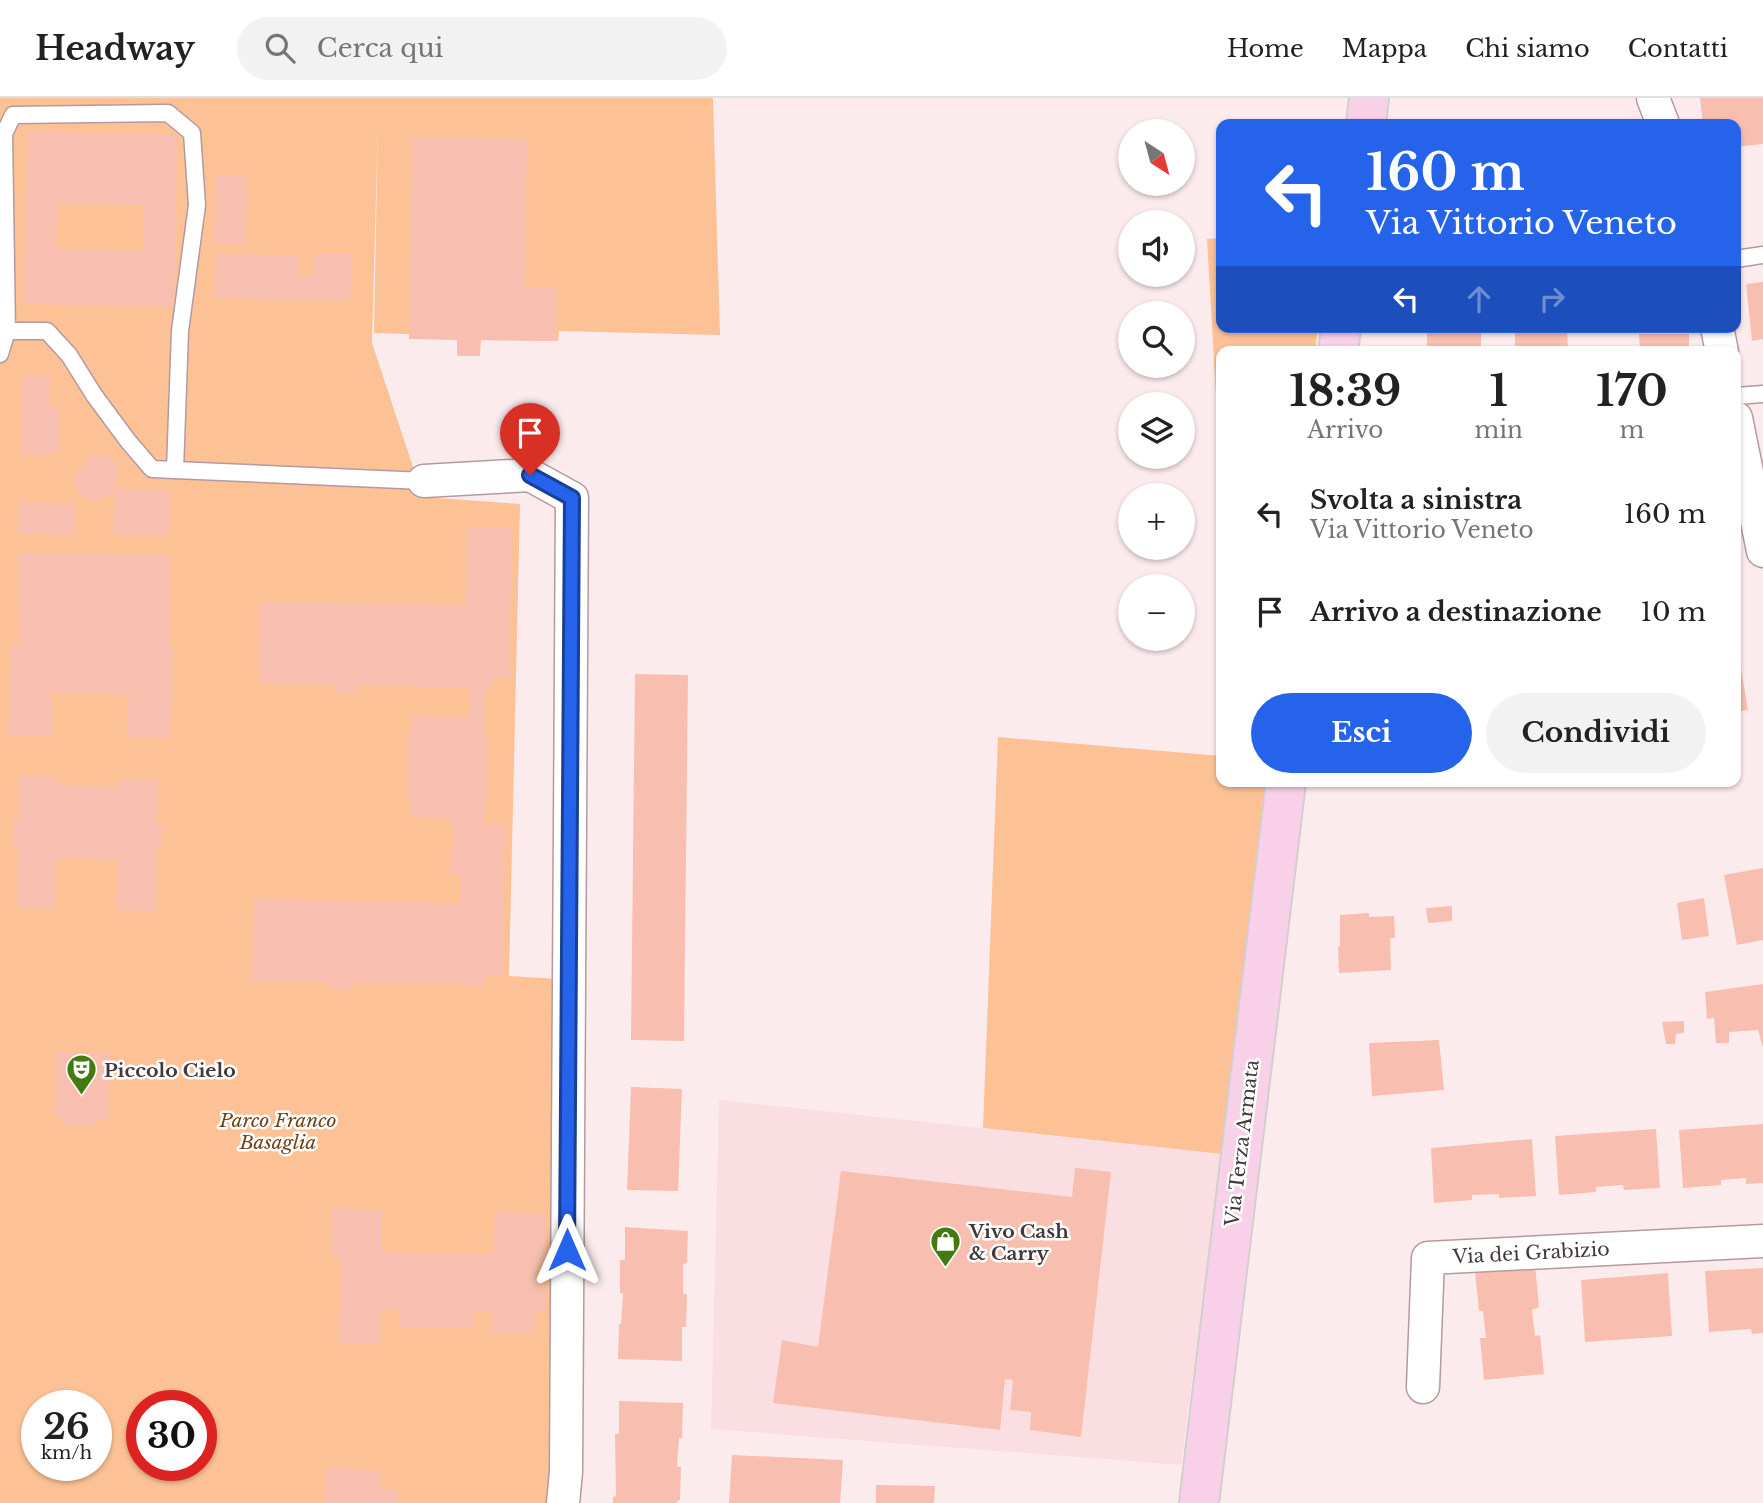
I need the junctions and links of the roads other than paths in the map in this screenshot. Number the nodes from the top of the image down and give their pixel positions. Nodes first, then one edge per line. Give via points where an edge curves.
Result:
1 (1369, 98) edge
2 (1653, 98) edge
3 (1367, 119) edge
4 (1661, 119) edge
5 (1763, 255) edge
6 (1741, 258) edge
7 (7, 331) junction
8 (0, 354) edge
9 (1763, 394) edge
10 (1741, 396) edge
11 (1741, 443) edge
12 (175, 470) junction
13 (424, 481) joint
14 (1763, 551) edge
15 (1285, 787) edge
16 (1763, 1241) edge
17 (1423, 1387) dead end
18 (563, 1503) edge
19 (1199, 1503) edge

1 - 3 main road
2 - 4 street
5 - 6 lane
7 - 8 lane
7 - 12 lane via 47,331 152,469
7 - 12 lane via 4,134 13,115 168,113 192,133 197,205 180,331
9 - 10 lane
11 - 14 street
12 - 13 lane
13 - 18 street via 530,475 572,498
15 - 19 main road, Via Terza Armata
16 - 17 street, Via dei Grabizio via 1428,1258

